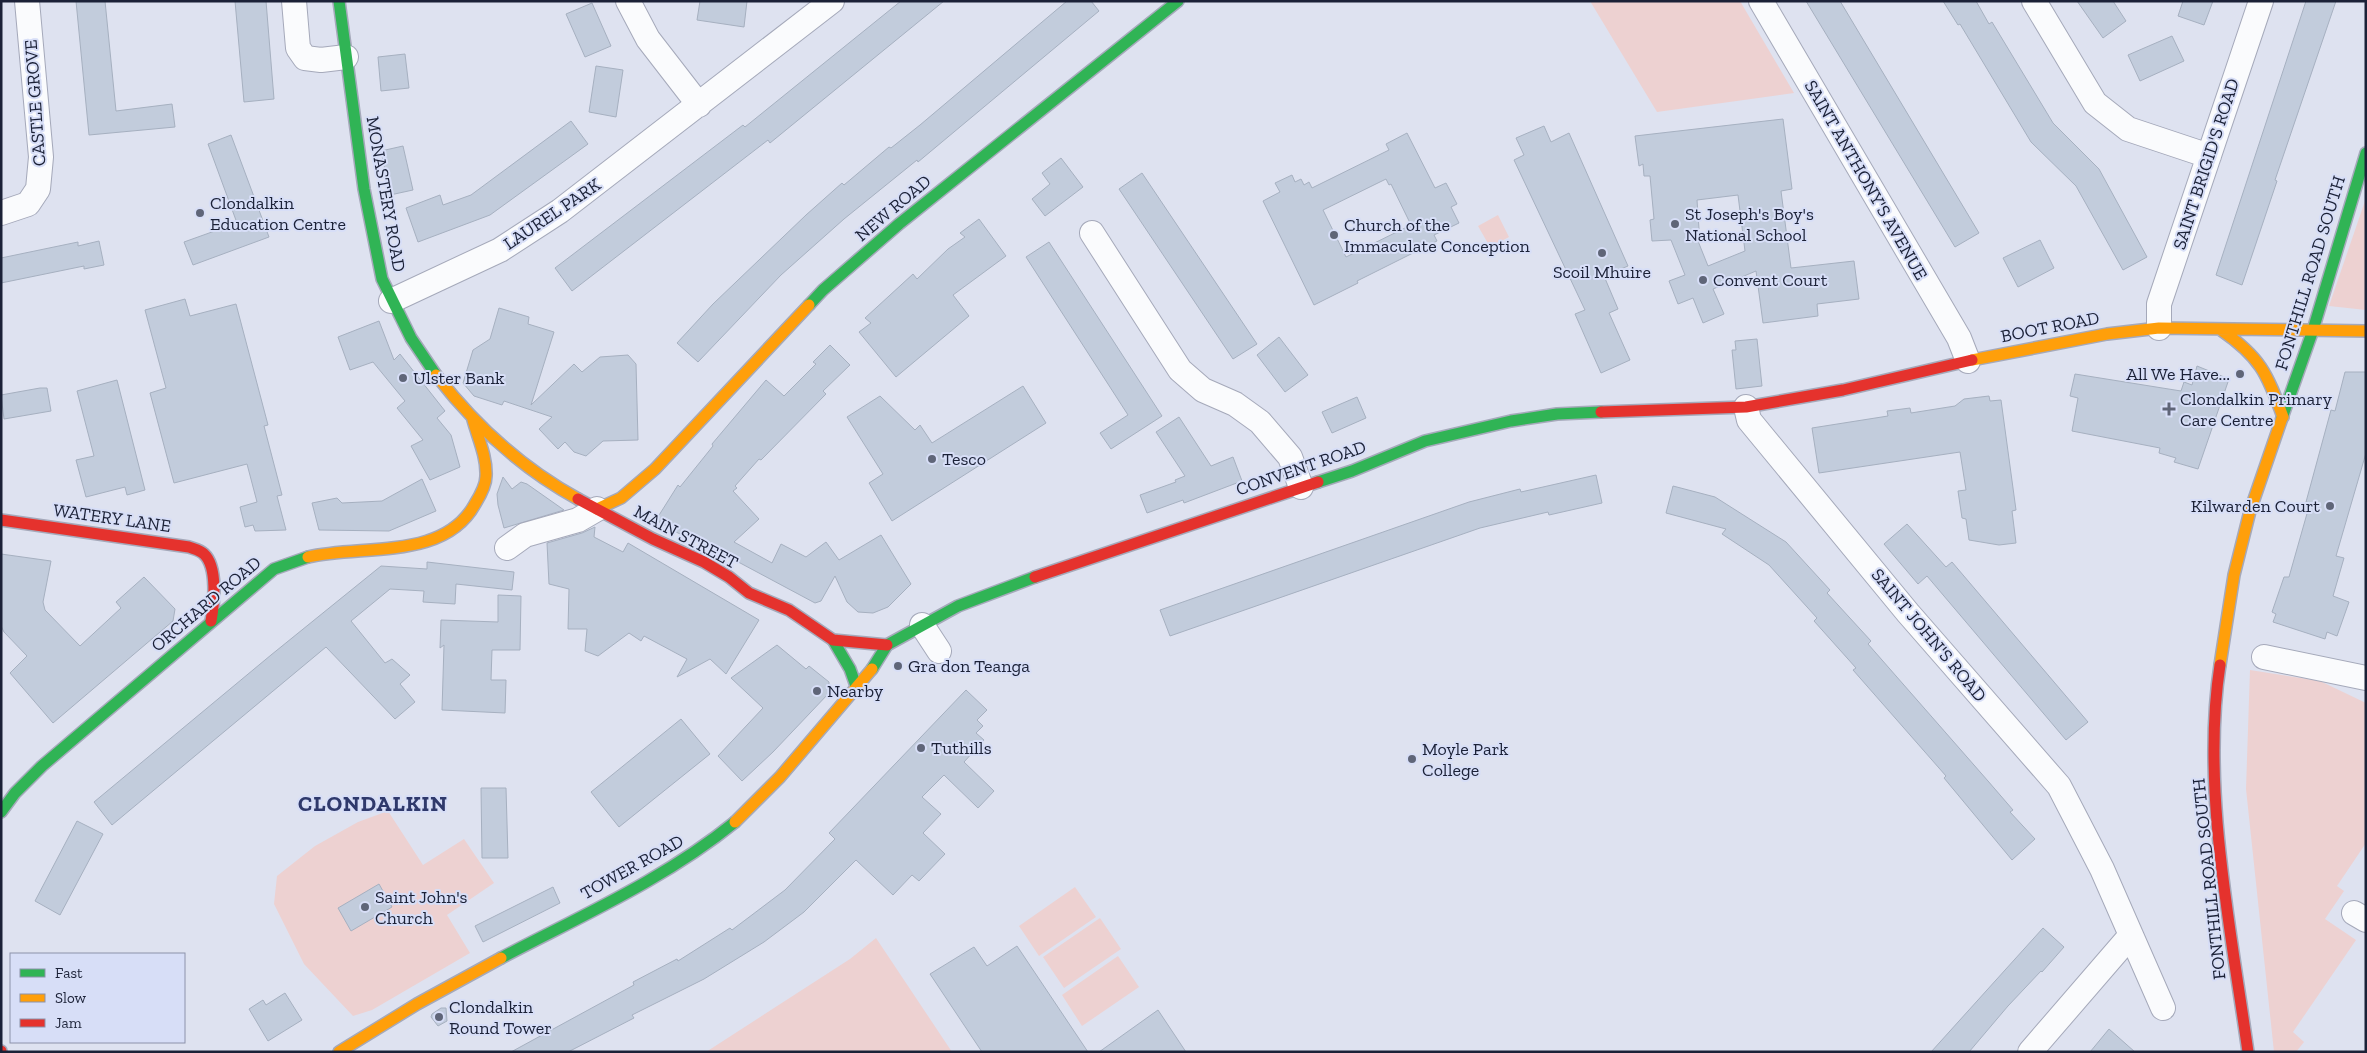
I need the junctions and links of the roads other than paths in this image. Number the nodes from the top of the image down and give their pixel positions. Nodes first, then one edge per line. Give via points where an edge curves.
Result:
1 (27, 1) edge
2 (294, 1) edge
3 (339, 1) edge
4 (628, 1) edge
5 (832, 1) edge
6 (1178, 1) edge
7 (1761, 1) edge
8 (2034, 1) edge
9 (2261, 1) edge
10 (346, 57) junction
11 (700, 105) junction
12 (2366, 153) edge
13 (2209, 156) junction
14 (1, 213) edge
15 (1092, 232) dead end
16 (391, 301) junction
17 (2159, 328) junction
18 (2221, 330) junction
19 (2313, 330) junction
20 (2366, 331) edge
21 (1968, 361) junction
22 (1746, 407) junction
23 (2283, 417) junction
24 (473, 420) junction
25 (523, 462) junction
26 (510, 464) dead end
27 (655, 469) junction
28 (1301, 487) junction
29 (637, 501) dead end
30 (604, 514) junction
31 (634, 517) dead end
32 (1, 520) edge
33 (637, 531) junction
34 (507, 548) dead end
35 (210, 564) junction
36 (223, 571) dead end
37 (245, 577) dead end
38 (260, 579) junction
39 (211, 621) junction
40 (922, 625) junction
41 (833, 640) junction
42 (887, 645) junction
43 (939, 651) dead end
44 (2264, 656) dead end
45 (2366, 678) edge
46 (856, 686) junction
47 (1, 812) edge
48 (2131, 935) junction
49 (2163, 1008) dead end
50 (339, 1052) edge
51 (2030, 1052) edge
52 (2248, 1052) edge

1 - 14 street, CASTLE GROVE via 41,157 38,189 28,204
2 - 10 street via 298,48 305,58
3 - 10 street, MONASTERY ROAD
4 - 11 street via 648,39
5 - 11 street, LAUREL PARK
6 - 27 street, NEW ROAD via 899,224 823,290
7 - 21 street, SAINT ANTHONY'S AVENUE via 1959,338
8 - 13 street via 2096,103 2128,129
9 - 13 street, SAINT BRIGID'S ROAD
10 - 16 street, MONASTERY ROAD via 372,234
11 - 16 street, LAUREL PARK via 560,211 500,250
12 - 19 street, FONTHILL ROAD SOUTH
13 - 17 street, SAINT BRIGID'S ROAD via 2159,304
15 - 28 street via 1180,370 1203,390 1236,404 1260,422 1290,457
16 - 24 street, MONASTERY ROAD via 425,360
17 - 18 street, BOOT ROAD
17 - 21 street, BOOT ROAD via 2065,341
18 - 19 street, BOOT ROAD
18 - 23 street via 2249,349 2262,364
19 - 20 street, BOOT ROAD
19 - 23 street, FONTHILL ROAD SOUTH
21 - 22 street, BOOT ROAD via 1844,390
22 - 28 street, CONVENT ROAD via 1557,414 1511,421 1425,441 1352,471
22 - 48 street, SAINT JOHN'S ROAD via 1750,420 1908,613 2059,786 2102,869
23 - 52 street, FONTHILL ROAD SOUTH via 2250,511 2234,575 2218,678 2214,756 2219,838
24 - 25 street, MONASTERY ROAD
24 - 38 street, ORCHARD ROAD via 490,474 472,512 450,532 411,546 305,557 274,569
25 - 26 street
25 - 30 street, MAIN STREET
27 - 29 street, NEW ROAD
27 - 30 street, NEW ROAD
28 - 40 street, CONVENT ROAD via 1053,570 958,606
30 - 33 street, MAIN STREET
30 - 34 street via 525,535
31 - 33 street
32 - 35 street, WATERY LANE via 189,547 204,554
33 - 41 street, MAIN STREET via 704,562 749,593 789,610
35 - 36 street, WATERY LANE
35 - 39 street via 216,600
37 - 38 street
38 - 39 street, ORCHARD ROAD
39 - 47 street, ORCHARD ROAD via 42,766 14,793
40 - 42 street, CONVENT ROAD
40 - 43 street
41 - 42 street, MAIN STREET
41 - 46 street, MAIN STREET
42 - 46 street, TOWER ROAD via 877,663
44 - 45 street
46 - 50 street, TOWER ROAD via 775,783 718,836 690,856 619,897 424,998
48 - 49 street, SAINT JOHN'S ROAD
48 - 51 street

